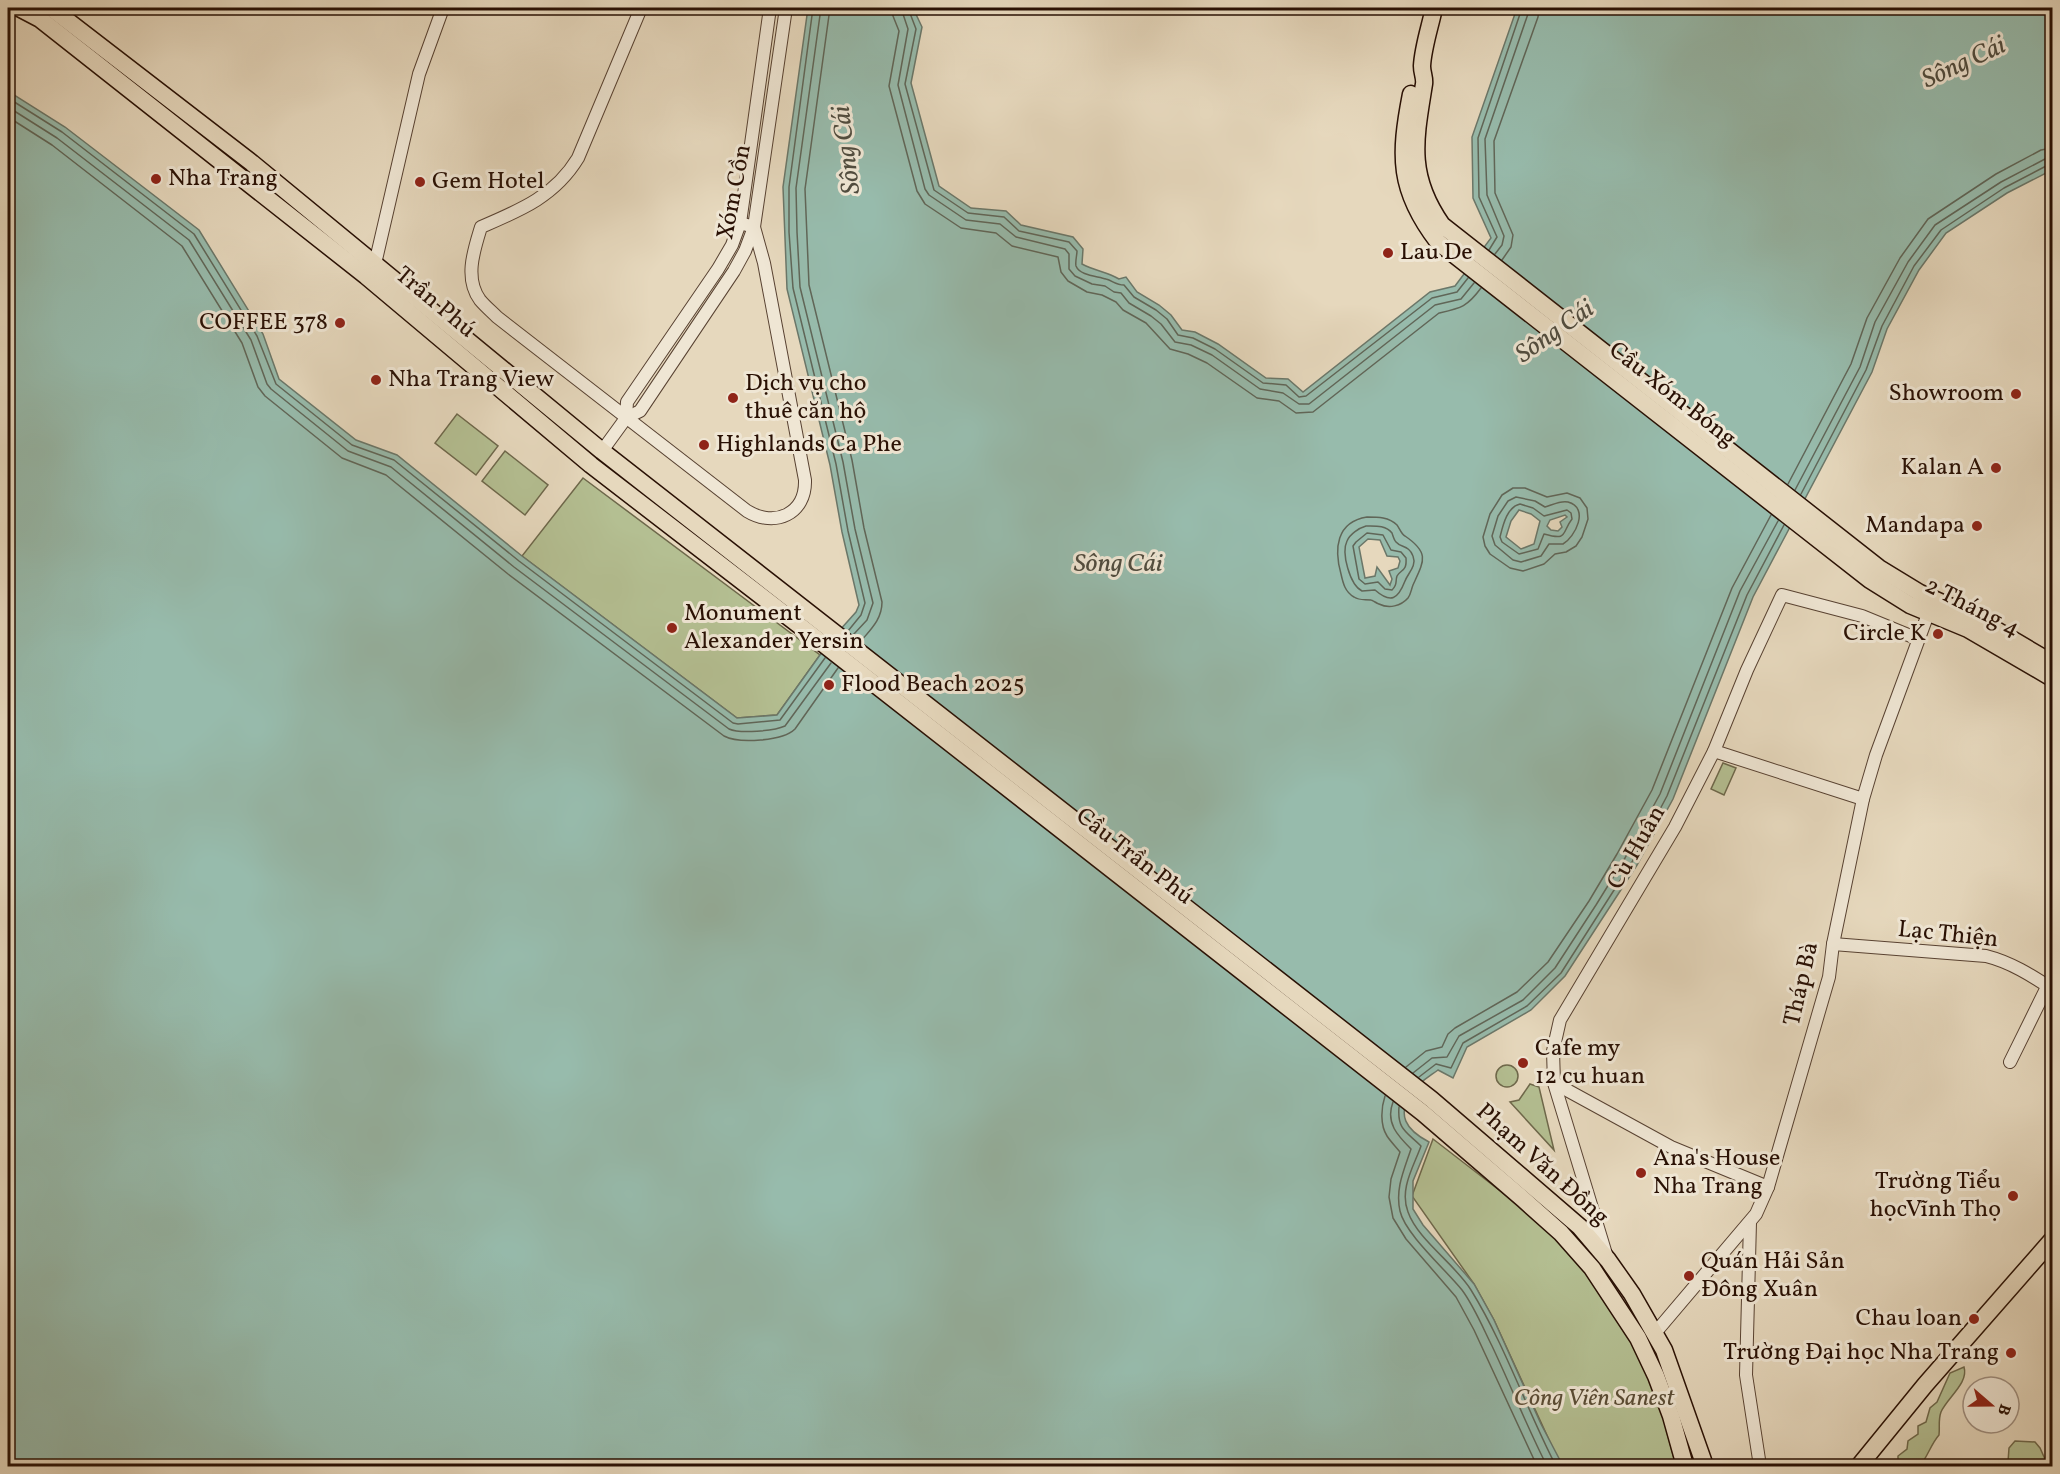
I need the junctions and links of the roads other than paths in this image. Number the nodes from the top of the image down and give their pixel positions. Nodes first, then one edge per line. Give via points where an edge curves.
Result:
1 (19, 8) edge
2 (443, 8) edge
3 (640, 8) edge
4 (770, 8) edge
5 (786, 8) edge
6 (1434, 8) edge
7 (46, 12) edge
8 (740, 223) junction
9 (754, 227) junction
10 (371, 270) junction
11 (626, 418) junction
12 (602, 451) junction
13 (591, 465) junction
14 (1875, 574) junction
15 (1928, 614) junction
16 (822, 632) junction
17 (1918, 639) junction
18 (2052, 663) edge
19 (2052, 678) edge
20 (1714, 751) junction
21 (1863, 798) junction
22 (1833, 944) junction
23 (2050, 987) edge
24 (2010, 1062) dead end
25 (1554, 1083) junction
26 (1427, 1106) junction
27 (1768, 1188) junction
28 (1590, 1203) junction
29 (1572, 1220) junction
30 (1750, 1222) junction
31 (2052, 1240) edge
32 (1608, 1260) junction
33 (1655, 1333) junction
34 (1684, 1462) edge
35 (1705, 1467) edge
36 (1760, 1467) edge
37 (1859, 1467) edge

1 - 7 main road, Trần Phú
2 - 10 street via 419,74
3 - 11 street via 578,158 560,183 539,198 481,226 471,273 479,299 497,317
4 - 8 street, Xóm Cồn
5 - 9 street, Xóm Cồn
6 - 14 main road, Cầu Xóm Bóng via 1409,151 1426,200 1438,220
7 - 10 main road, Trần Phú
8 - 9 street
8 - 11 street, Xóm Cồn via 718,269 627,402
9 - 11 street, Xóm Cồn via 746,251 709,308 639,411
9 - 11 street via 805,480 802,500 788,515 768,519 756,516
10 - 12 main road, Trần Phú
10 - 13 main road, Trần Phú
11 - 12 street, Xóm Cồn
12 - 13 main road
12 - 16 main road, Trần Phú
13 - 16 main road, Trần Phú
14 - 15 main road, 2 Tháng 4 via 1910,605
14 - 18 main road, 2 Tháng 4 via 1974,617
15 - 17 street, Tháp Bà
15 - 19 main road, 2 Tháng 4 via 1968,629
16 - 26 main road, Cầu Trần Phú
17 - 20 street, Cù Huân via 1862,616 1782,595
17 - 21 street, Tháp Bà
20 - 21 street
20 - 25 street, Cù Huân via 1675,827 1560,1020 1553,1051
21 - 22 street, Tháp Bà
22 - 23 street, Lạc Thiện via 1986,956 2000,959
22 - 27 street, Tháp Bà via 1829,977
23 - 24 street
25 - 27 street via 1671,1148
25 - 28 street, Cù Huân
26 - 29 main road, Phạm Văn Đồng
26 - 34 main road, Phạm Văn Đồng via 1561,1233 1592,1268 1649,1359
27 - 30 street, Tháp Bà
28 - 29 street via 1587,1218
28 - 32 street, Cù Huân
29 - 32 main road, Phạm Văn Đồng
30 - 33 street, Tháp Bà
30 - 36 street via 1746,1375
31 - 37 main road
32 - 33 main road, Phạm Văn Đồng
33 - 35 main road, Phạm Văn Đồng

